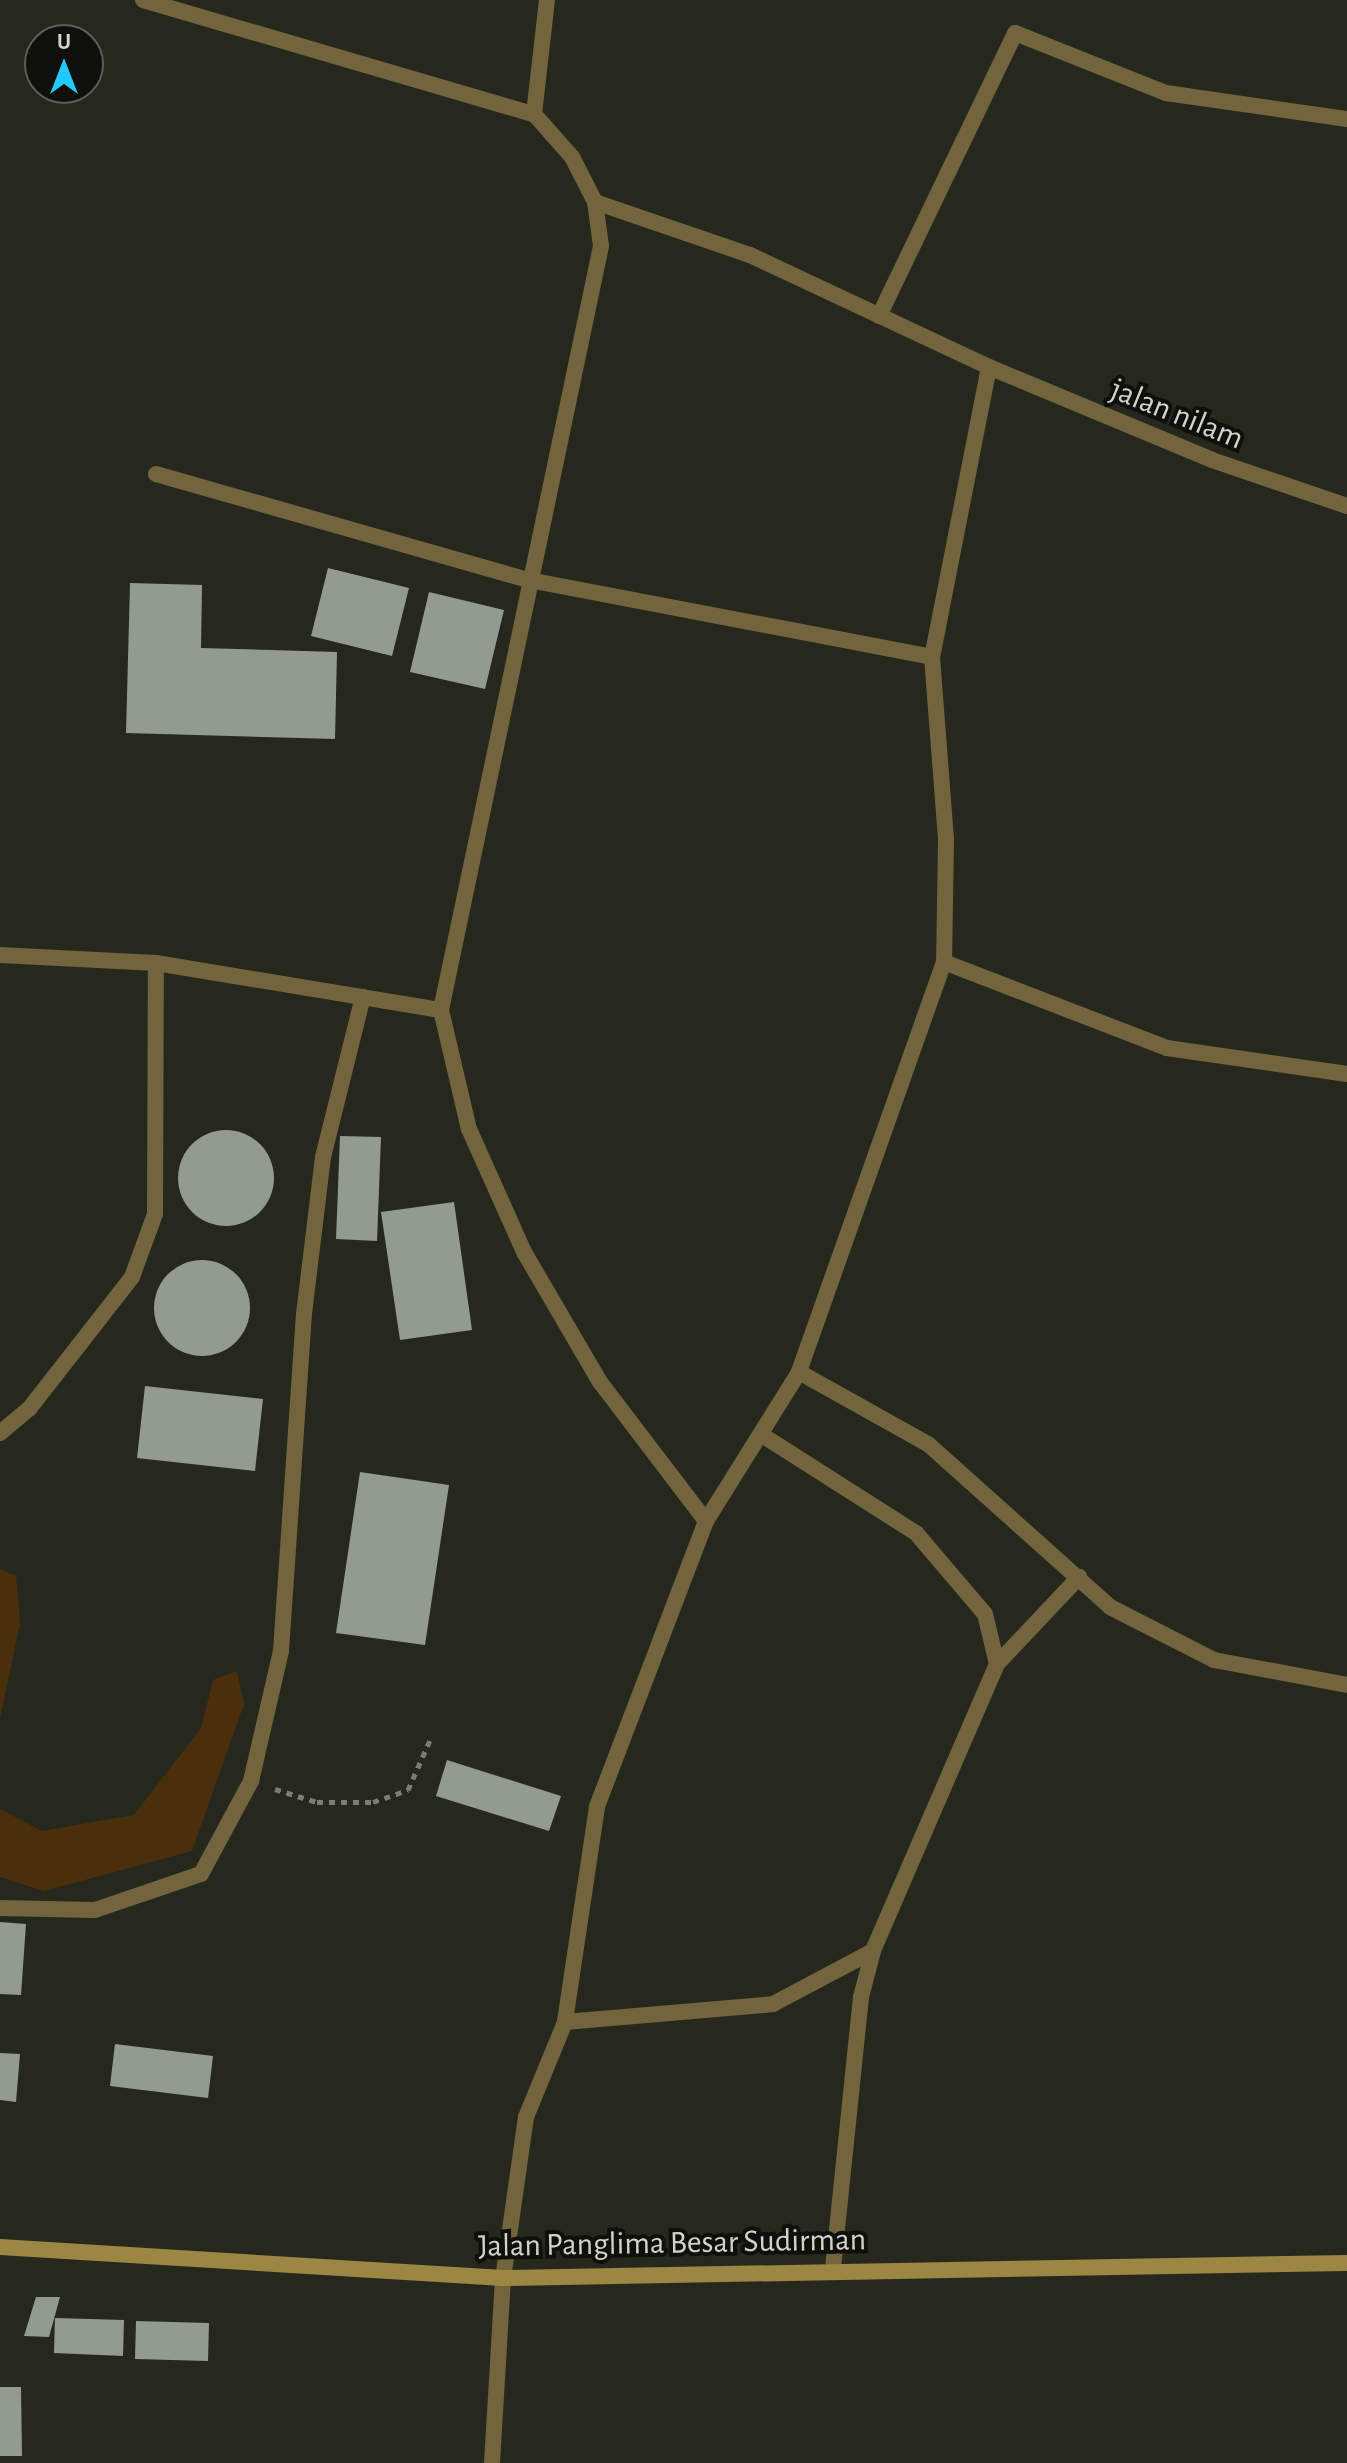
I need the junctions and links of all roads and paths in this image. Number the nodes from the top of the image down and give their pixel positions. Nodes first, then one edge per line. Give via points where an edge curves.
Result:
1 (143, 0) edge
2 (547, 0) edge
3 (534, 114) junction
4 (1347, 119) edge
5 (595, 202) junction
6 (879, 316) junction
7 (989, 367) junction
8 (156, 474) dead end
9 (1347, 506) edge
10 (529, 580) junction
11 (932, 657) junction
12 (0, 955) edge
13 (944, 962) junction
14 (156, 963) junction
15 (363, 997) junction
16 (441, 1010) junction
17 (1347, 1074) edge
18 (799, 1372) junction
19 (0, 1433) edge
20 (762, 1435) junction
21 (706, 1521) junction
22 (1079, 1577) junction
23 (997, 1664) junction
24 (1347, 1685) edge
25 (430, 1740) dead end
26 (251, 1781) junction
27 (0, 1908) edge
28 (873, 1951) junction
29 (565, 2022) junction
30 (0, 2247) edge
31 (1347, 2263) edge
32 (833, 2267) junction
33 (503, 2278) junction
34 (492, 2463) edge

1 - 3 street
2 - 3 street
3 - 5 street via 572,157
4 - 6 street via 1166,93 1015,33
5 - 6 street, jalan nilam via 750,255
5 - 10 street via 601,246
6 - 7 street, jalan nilam
7 - 9 street, jalan nilam via 1212,460
7 - 11 street
8 - 10 street
10 - 11 street
10 - 16 street
11 - 13 street via 946,839
12 - 14 street
13 - 17 street via 1167,1048
13 - 18 street
14 - 15 street
14 - 19 street via 155,1214 132,1277 29,1409
15 - 16 street
15 - 26 street via 323,1157 304,1314 281,1651
16 - 21 street via 469,1129 524,1252 600,1382
18 - 20 street
18 - 22 street via 928,1444
20 - 21 street
20 - 23 street via 916,1533 985,1614
21 - 29 street via 597,1807
22 - 23 street
22 - 24 street via 1110,1607 1214,1660
23 - 28 street
25 - 26 path via 408,1790 373,1802 317,1802
26 - 27 street via 201,1874 95,1910
28 - 29 street via 773,2004
28 - 32 street via 861,1997
29 - 33 street via 526,2117
30 - 33 main road, Jalan Panglima Besar Sudirman
31 - 32 main road, Jalan Panglima Besar Sudirman
32 - 33 main road, Jalan Panglima Besar Sudirman
33 - 34 street

